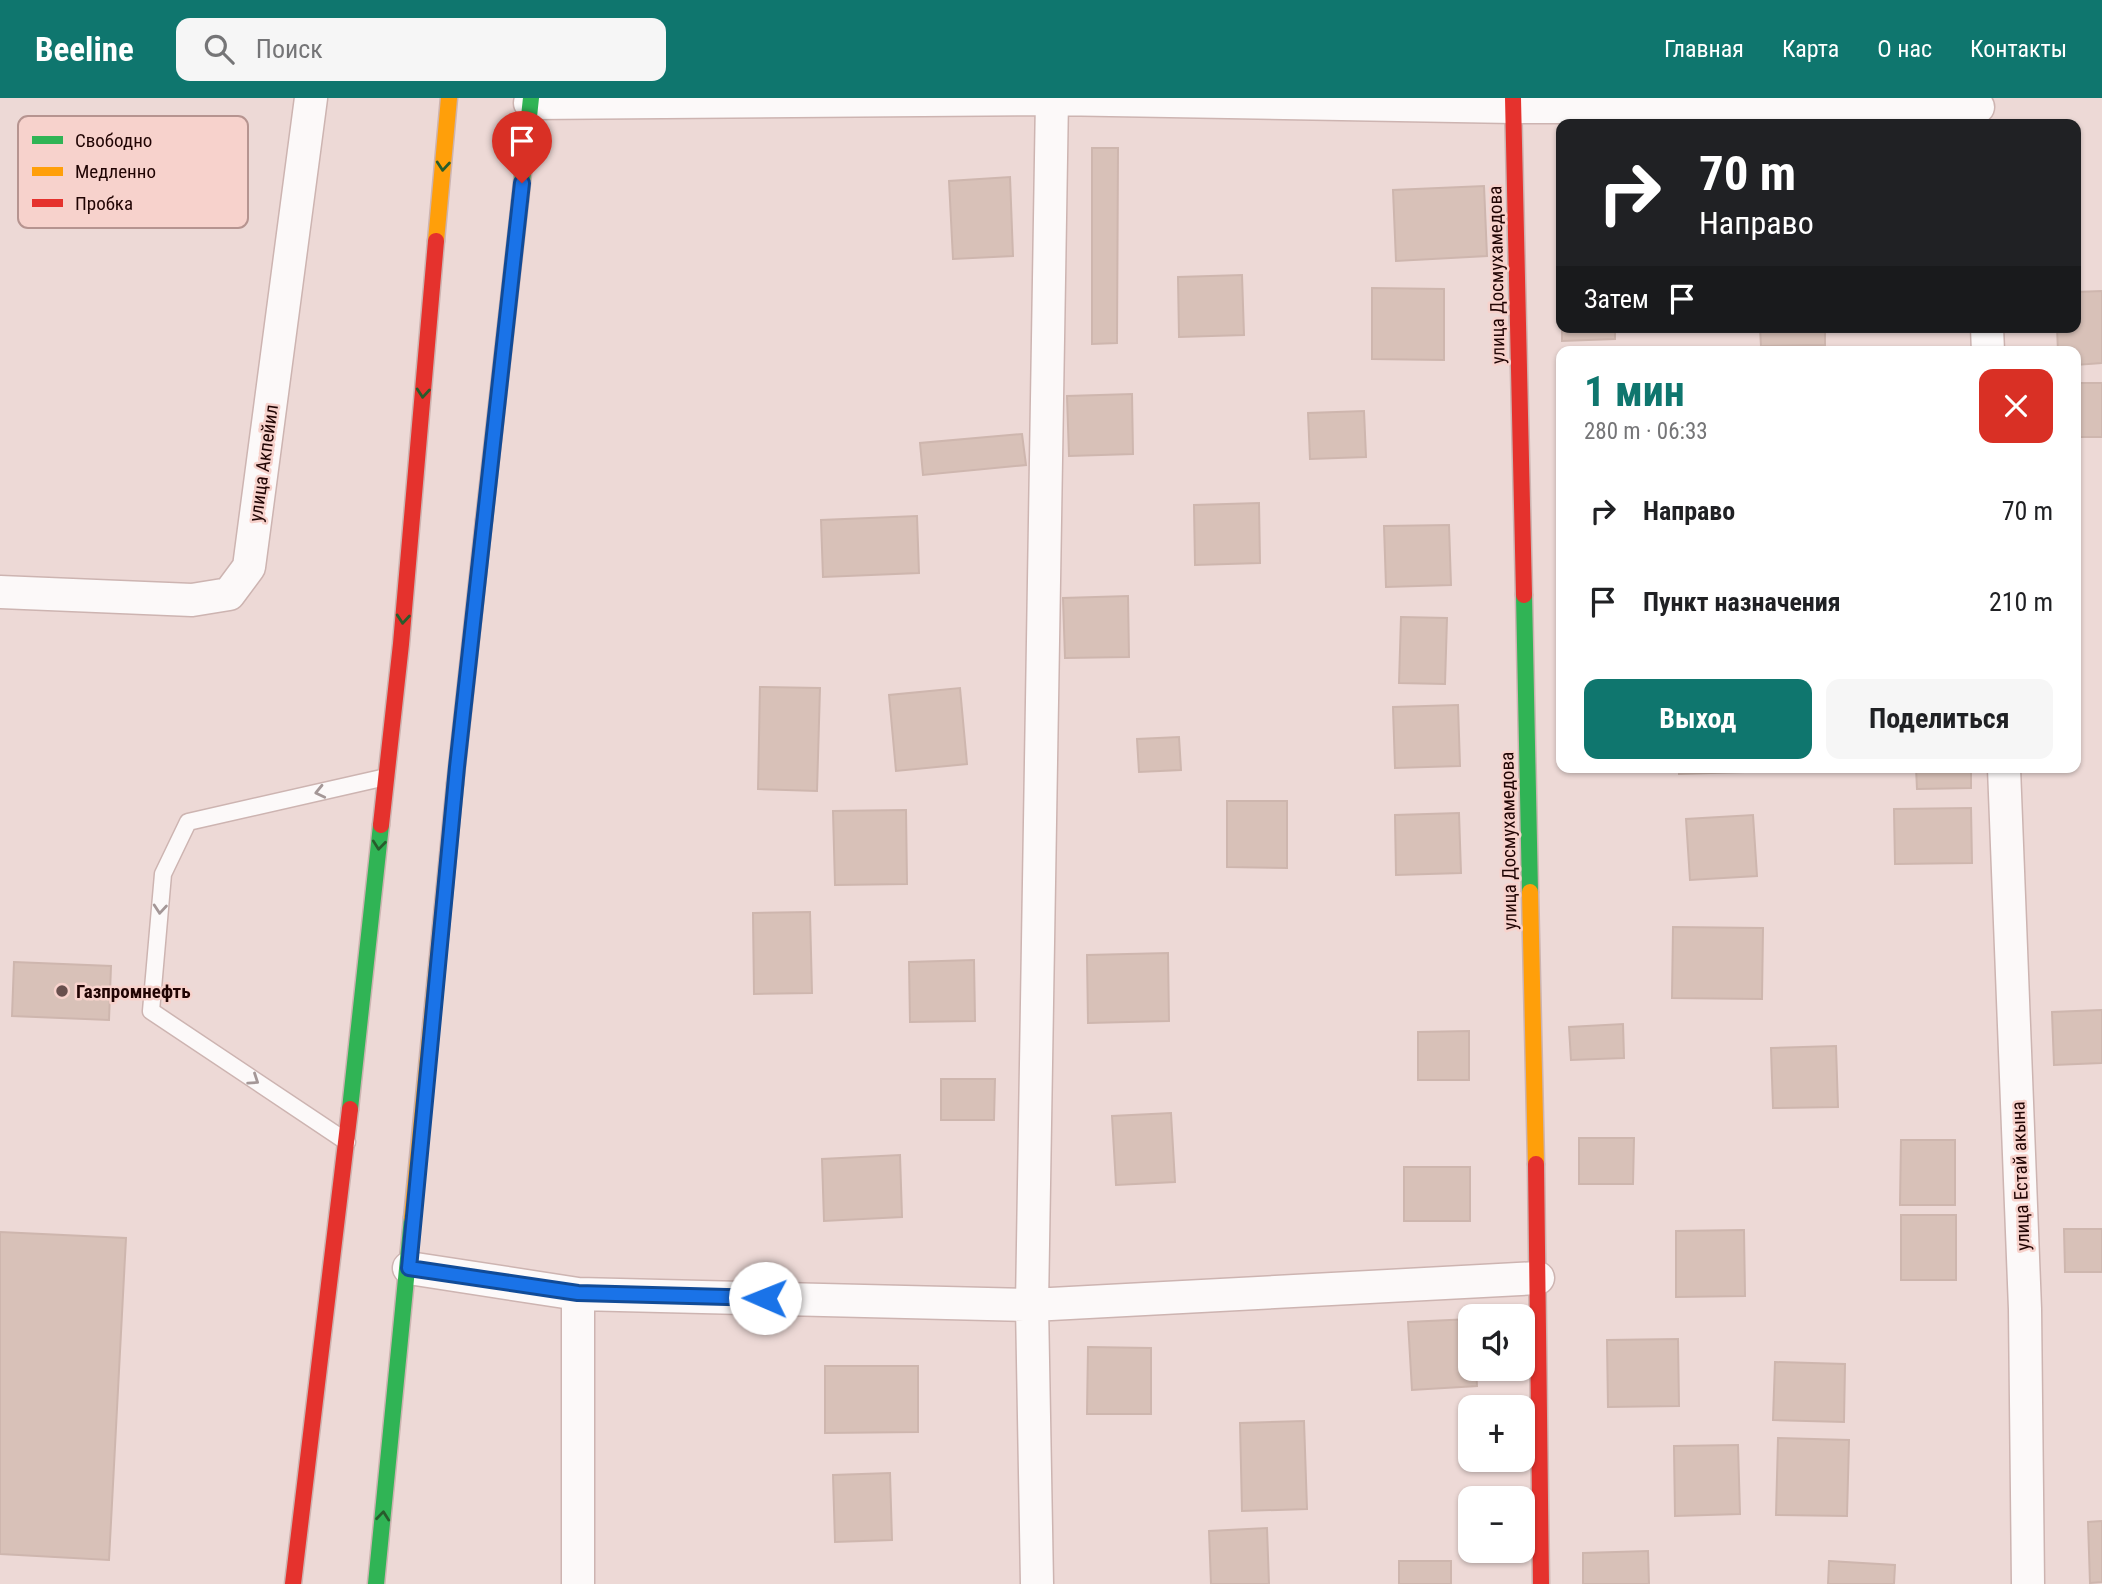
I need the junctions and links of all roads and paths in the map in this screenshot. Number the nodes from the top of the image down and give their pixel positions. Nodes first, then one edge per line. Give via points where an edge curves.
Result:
1 (311, 98) edge
2 (449, 98) edge
3 (1052, 98) edge
4 (531, 101) edge
5 (1513, 103) edge
6 (1978, 110) edge
7 (0, 592) edge
8 (2004, 773) edge
9 (386, 777) junction
10 (347, 1143) junction
11 (409, 1268) junction
12 (1538, 1278) junction
13 (578, 1293) junction
14 (1032, 1305) junction
15 (293, 1584) edge
16 (376, 1584) edge
17 (578, 1584) edge
18 (1037, 1584) edge
19 (1541, 1584) edge
20 (2028, 1584) edge

1 - 7 street, улица Акпейил via 249,567 229,594 192,600
2 -> 9 main road
3 - 4 street
3 - 5 street
3 - 14 street
4 - 11 main road via 457,767
5 - 6 street
5 - 12 main road, улица Досмухамедова
8 - 20 street, улица Естай акына via 2025,1309
9 -> 10 main road
9 -> 10 lane via 188,822 163,874 151,1011
10 - 15 main road
11 - 13 street
16 -> 11 main road
12 - 14 street
12 - 19 main road, улица Досмухамедова
13 - 14 street
13 - 17 street
14 - 18 street

